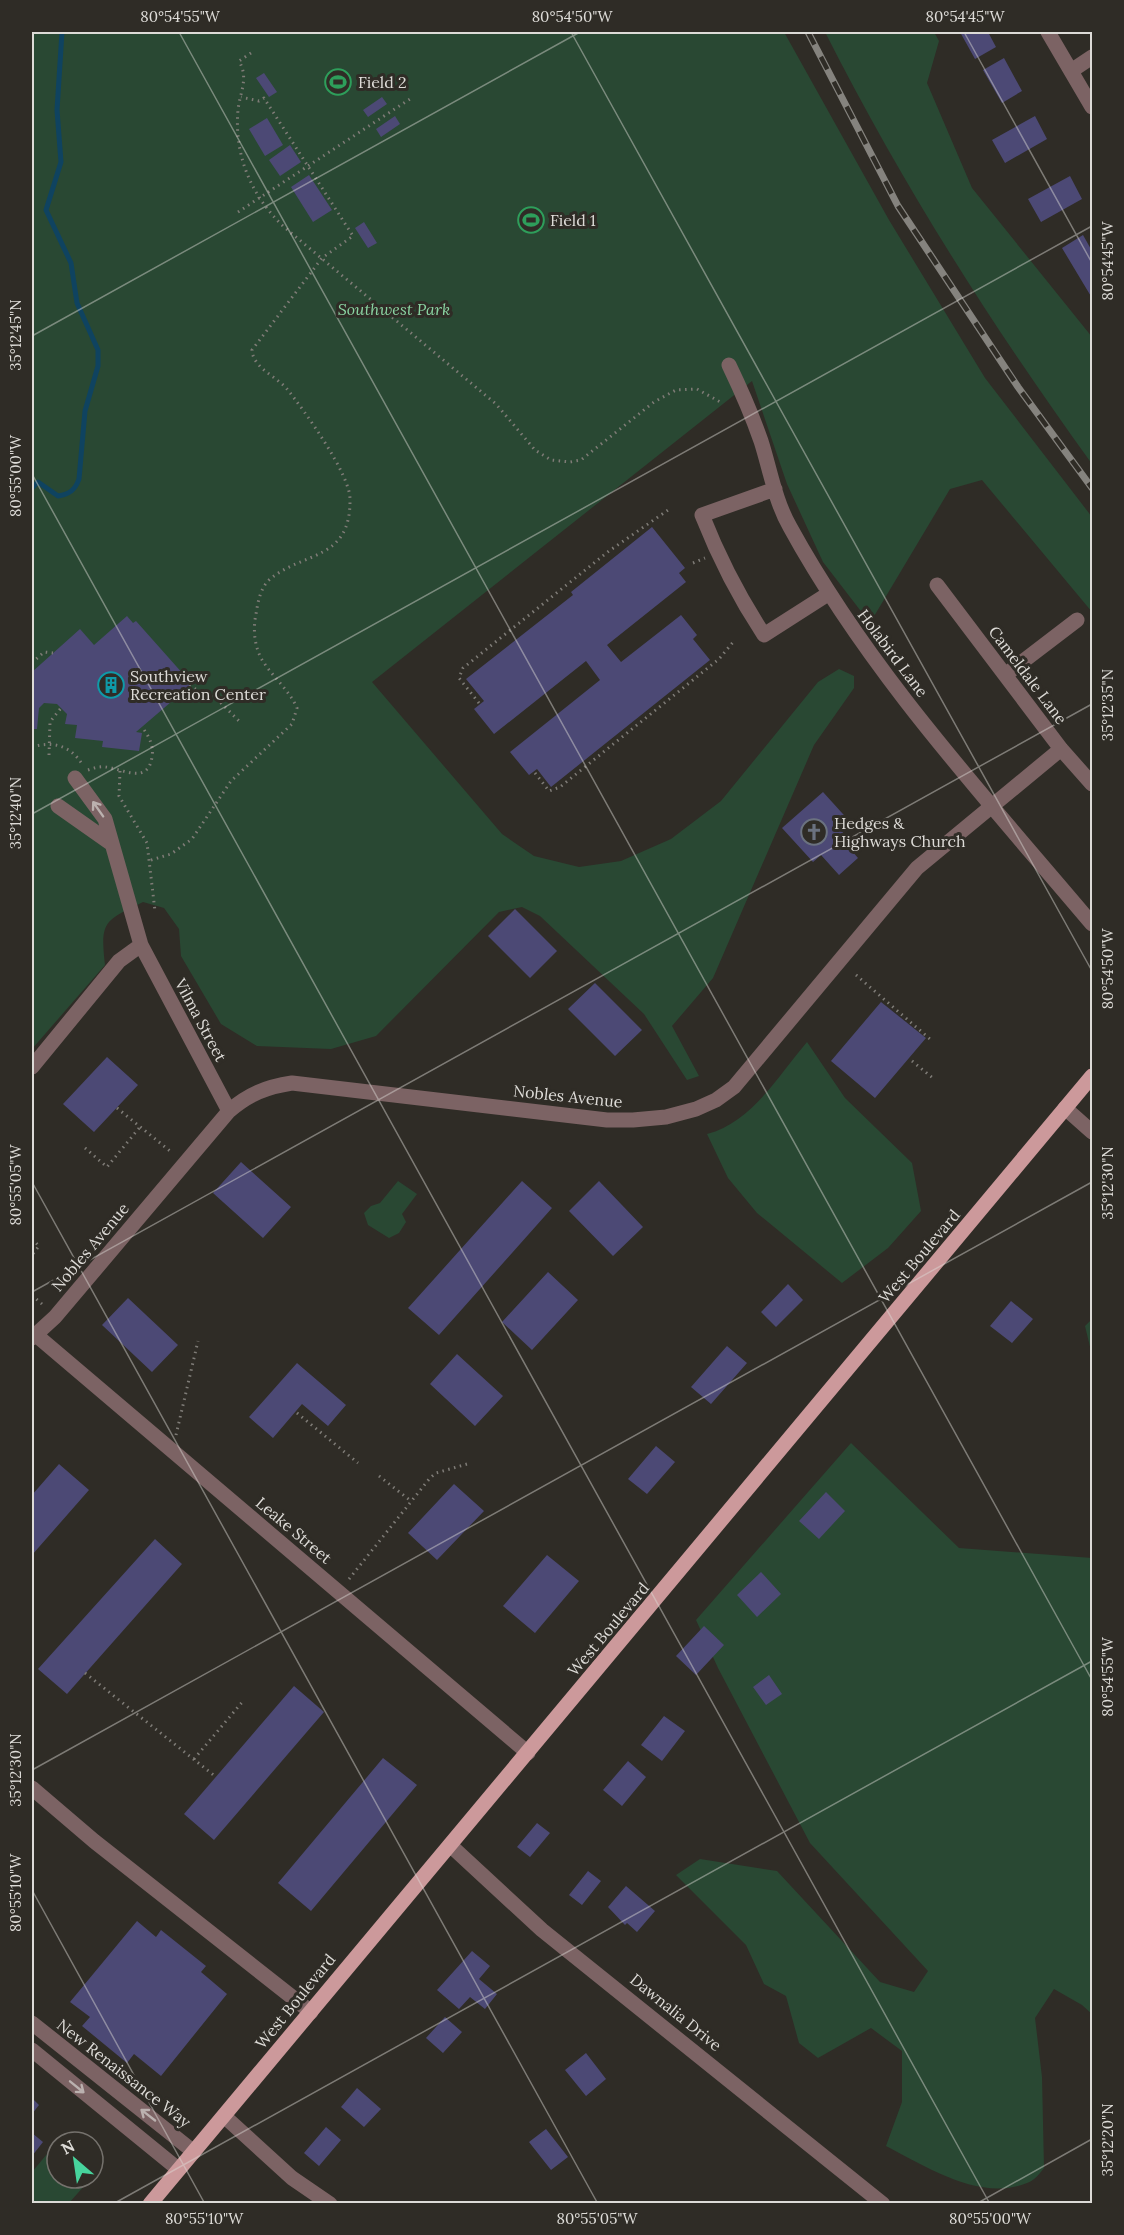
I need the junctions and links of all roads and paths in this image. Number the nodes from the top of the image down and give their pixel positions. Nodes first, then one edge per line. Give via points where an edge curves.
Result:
1 (1048, 32) edge
2 (251, 53) dead end
3 (1092, 57) edge
4 (1071, 71) junction
5 (241, 97) junction
6 (413, 97) dead end
7 (1092, 107) edge
8 (308, 166) junction
9 (260, 198) junction
10 (238, 212) dead end
11 (322, 258) junction
12 (729, 366) dead end
13 (722, 403) dead end
14 (776, 489) junction
15 (671, 508) dead end
16 (937, 585) dead end
17 (828, 594) junction
18 (1077, 620) dead end
19 (734, 641) dead end
20 (53, 653) dead end
21 (32, 663) edge
22 (1005, 675) junction
23 (189, 686) dead end
24 (479, 703) dead end
25 (61, 708) dead end
26 (241, 723) dead end
27 (142, 727) dead end
28 (49, 744) junction
29 (32, 747) edge
30 (1061, 749) junction
31 (49, 755) dead end
32 (120, 771) junction
33 (535, 772) dead end
34 (75, 778) dead end
35 (1092, 784) edge
36 (58, 807) dead end
37 (994, 807) junction
38 (112, 844) junction
39 (152, 860) junction
40 (155, 910) dead end
41 (1092, 924) edge
42 (141, 945) junction
43 (856, 975) dead end
44 (930, 1039) dead end
45 (912, 1061) dead end
46 (32, 1067) edge
47 (1092, 1076) edge
48 (934, 1078) dead end
49 (117, 1108) dead end
50 (1065, 1108) junction
51 (229, 1111) junction
52 (140, 1127) junction
53 (1092, 1132) edge
54 (85, 1148) dead end
55 (170, 1151) dead end
56 (32, 1239) edge
57 (32, 1255) edge
58 (32, 1295) edge
59 (42, 1304) dead end
60 (34, 1337) edge
61 (198, 1341) dead end
62 (297, 1413) dead end
63 (175, 1439) dead end
64 (358, 1463) dead end
65 (467, 1464) dead end
66 (379, 1476) dead end
67 (411, 1501) junction
68 (346, 1583) dead end
69 (85, 1673) dead end
70 (244, 1700) dead end
71 (528, 1753) junction
72 (194, 1760) junction
73 (216, 1777) dead end
74 (32, 1788) edge
75 (450, 1845) junction
76 (311, 2012) junction
77 (32, 2023) edge
78 (32, 2050) edge
79 (224, 2116) junction
80 (194, 2151) junction
81 (178, 2169) junction
82 (150, 2204) edge
83 (330, 2204) edge
84 (883, 2204) edge

1 - 4 street
2 - 5 path via 239,61 246,76
3 - 4 street
4 - 7 street
5 - 8 path via 259,101 264,98
5 - 9 path via 238,136 242,159
6 - 8 path
8 - 9 path
8 - 11 path via 353,236
9 - 10 path
9 - 11 path via 274,218
11 - 13 path via 496,404 535,450 551,460 581,460 654,402 676,390 697,389
11 - 39 path via 252,350 256,362 288,390 330,450 350,490 349,515 339,538 330,549 268,581 258,604 255,644 294,702 295,717 284,733 231,781 186,845
12 - 14 street, Holabird Lane via 742,391
14 - 17 street, Holabird Lane via 788,524
14 - 17 street via 702,515 717,553 764,635
15 - 24 path via 609,550 463,668 459,678
16 - 22 street, Cameldale Lane
17 - 37 street, Holabird Lane via 860,641
18 - 22 street
19 - 33 path via 719,659 560,787 549,791
20 - 21 path via 44,652
22 - 30 street, Cameldale Lane
23 - 26 path via 217,699
25 - 28 path via 50,722
27 - 32 path via 153,750 150,766 139,774
28 - 29 path
28 - 31 path
28 - 32 path via 70,750 86,770 107,767
30 - 35 street, Cameldale Lane
30 - 37 street, Nobles Avenue
32 - 39 path via 119,796 147,843
38 -> 34 street, Vilma Street via 105,819
36 - 38 street
37 - 41 street, Holabird Lane
37 - 51 street, Nobles Avenue via 907,879 734,1087 696,1109 666,1117 607,1120 292,1083 252,1093
38 - 42 street, Vilma Street
39 - 40 path
42 - 46 street via 119,961
42 - 51 street, Vilma Street
43 - 44 path
45 - 48 path
47 - 50 main road, West Boulevard
49 - 52 path
50 - 53 street
50 - 71 main road, West Boulevard
51 - 60 street, Nobles Avenue
52 - 54 path via 107,1167
52 - 55 path
56 - 57 path via 39,1246
58 - 59 path
60 - 71 street, Leake Street
61 - 63 path
62 - 64 path
65 - 67 path via 436,1473
66 - 67 path
67 - 68 path
69 - 72 path
70 - 72 path
71 - 75 main road, West Boulevard
72 - 73 path
74 - 76 street
75 - 76 main road, West Boulevard via 347,1964
75 - 84 street, Dawnalia Drive via 542,1930
76 - 79 main road, West Boulevard
80 -> 77 street, New Renaissance Way
78 -> 81 street
79 - 80 main road, West Boulevard
79 - 83 street via 292,2178
80 - 81 main road, West Boulevard
81 - 82 main road, West Boulevard

